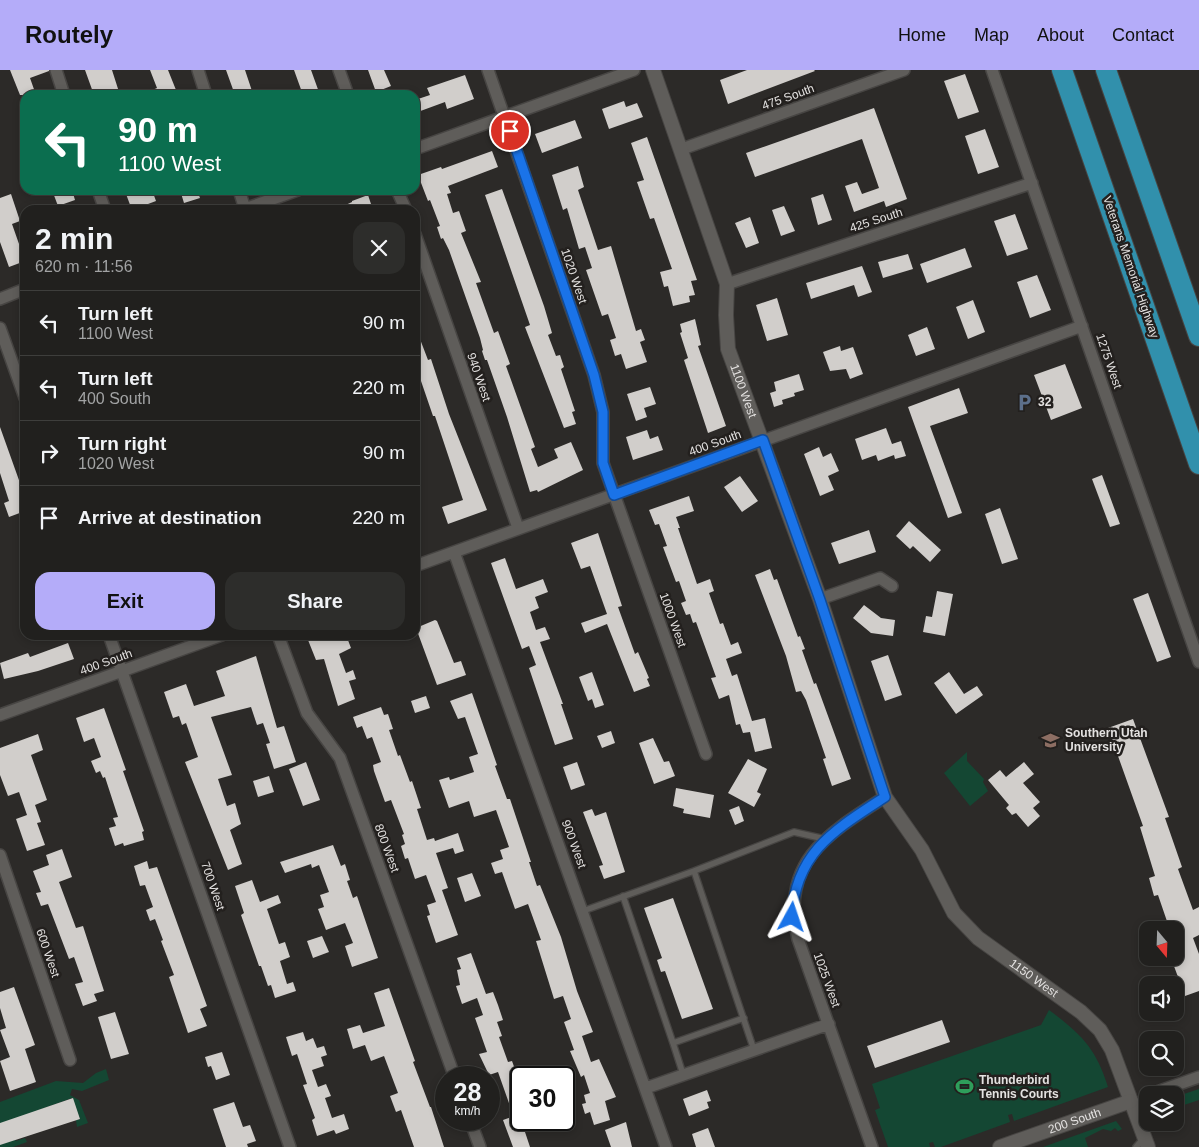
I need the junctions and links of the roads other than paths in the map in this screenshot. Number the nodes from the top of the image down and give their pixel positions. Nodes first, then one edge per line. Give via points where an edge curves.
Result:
1 (56, 70) edge
2 (198, 70) edge
3 (339, 70) edge
4 (488, 70) edge
5 (634, 70) edge
6 (653, 70) edge
7 (904, 70) edge
8 (992, 70) edge
9 (1062, 70) edge
10 (1106, 70) edge
11 (62, 90) edge
12 (204, 90) edge
13 (346, 90) edge
14 (505, 117) junction
15 (420, 147) edge
16 (682, 149) junction
17 (1032, 183) junction
18 (284, 195) edge
19 (258, 205) edge
20 (420, 248) edge
21 (727, 284) junction
22 (20, 291) edge
23 (0, 299) edge
24 (1082, 326) junction
25 (0, 328) edge
26 (1199, 336) edge
27 (20, 384) edge
28 (763, 440) junction
29 (1199, 464) edge
30 (614, 495) junction
31 (518, 528) junction
32 (454, 552) junction
33 (420, 564) edge
34 (892, 586) dead end
35 (820, 600) junction
36 (111, 640) edge
37 (208, 640) edge
38 (280, 640) edge
39 (1199, 662) edge
40 (122, 671) junction
41 (0, 714) edge
42 (706, 754) dead end
43 (885, 797) junction
44 (899, 820) joint
45 (825, 839) junction
46 (0, 855) edge
47 (694, 871) junction
48 (623, 896) junction
49 (583, 910) junction
50 (744, 1018) junction
51 (829, 1024) junction
52 (674, 1043) junction
53 (754, 1050) junction
54 (70, 1060) dead end
55 (451, 1066) edge
56 (683, 1074) junction
57 (1199, 1077) edge
58 (1174, 1086) edge
59 (646, 1088) junction
60 (1139, 1098) edge
61 (1131, 1101) junction
62 (474, 1131) edge
63 (1143, 1144) edge
64 (290, 1147) edge
65 (480, 1147) edge
66 (666, 1147) edge
67 (872, 1147) edge
68 (1000, 1147) edge

1 - 11 street
2 - 12 street
3 - 13 street
4 - 14 street, 1020 West
5 - 14 street
6 - 16 street, 1100 West
7 - 16 street, 475 South
8 - 17 street, 1275 West
9 - 29 highway, Veterans Memorial Highway
10 - 26 highway
14 - 15 street
14 - 30 street, 1020 West via 594,375 603,412 603,463
16 - 21 street, 1100 West
17 - 21 street, 425 South
17 - 24 street, 1275 West
18 - 19 street
20 - 31 street, 940 West
21 - 28 street, 1100 West via 728,350
22 - 23 street
24 - 28 street, 400 South
24 - 39 street, 1275 West
25 - 27 street
28 - 30 street, 400 South
28 - 35 street, 1100 West
30 - 31 street, 400 South
30 - 42 street, 1000 West
31 - 32 street, 400 South
32 - 33 street, 400 South
32 - 49 street, 900 West
34 - 35 street via 880,578
35 - 43 street, 1100 West
36 - 40 street, 700 West
37 - 40 street, 400 South
38 - 55 street, 800 West via 307,713 340,758
40 - 41 street, 400 South
40 - 64 street, 700 West
43 - 44 street, 1100 West
43 - 45 street, 1025 West
44 - 61 street, 1150 West via 922,850 954,913 964,924 978,938 1081,1012 1100,1030 1112,1050
45 - 47 lane via 794,832
45 - 51 street, 1025 West via 803,869 793,896 792,917
46 - 54 street, 600 West
47 - 48 lane
47 - 50 lane
48 - 49 lane
48 - 52 lane
49 - 59 street, 900 West
50 - 52 lane
50 - 53 lane
51 - 53 street
51 - 67 street, 1025 West
52 - 56 lane
53 - 56 street
56 - 59 street
57 - 58 street, 200 South
59 - 66 street, 900 West
60 - 61 street, 200 South
61 - 63 street, 1150 West
61 - 68 street, 200 South
62 - 65 street

